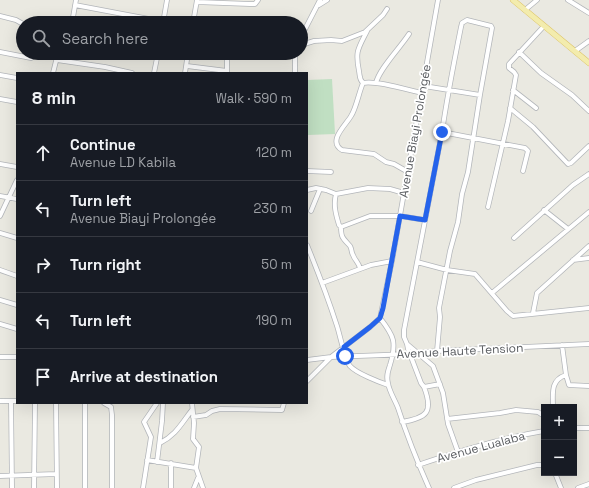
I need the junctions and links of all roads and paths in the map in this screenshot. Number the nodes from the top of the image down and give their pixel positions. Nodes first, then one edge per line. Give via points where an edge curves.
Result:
1 (76, 0) edge
2 (167, 0) edge
3 (258, 0) edge
4 (320, 0) edge
5 (327, 0) edge
6 (438, 0) edge
7 (513, 0) edge
8 (537, 0) edge
9 (568, 0) edge
10 (197, 1) edge
11 (75, 5) junction
12 (318, 5) junction
13 (388, 10) dead end
14 (525, 10) junction
15 (589, 13) edge
16 (0, 16) edge
17 (73, 16) edge
18 (133, 16) edge
19 (164, 16) edge
20 (194, 16) edge
21 (16, 20) edge
22 (308, 24) edge
23 (544, 26) junction
24 (367, 31) junction
25 (409, 34) dead end
26 (589, 41) edge
27 (308, 43) edge
28 (575, 51) junction
29 (0, 52) edge
30 (519, 52) junction
31 (16, 55) edge
32 (57, 60) joint
33 (157, 60) edge
34 (187, 60) edge
35 (227, 60) edge
36 (295, 60) edge
37 (589, 63) edge
38 (187, 66) junction
39 (53, 72) edge
40 (128, 72) edge
41 (154, 72) edge
42 (185, 72) edge
43 (227, 72) edge
44 (295, 72) edge
45 (0, 75) edge
46 (16, 78) edge
47 (363, 83) junction
48 (376, 83) junction
49 (424, 86) junction
50 (449, 90) junction
51 (513, 90) junction
52 (422, 93) junction
53 (480, 95) junction
54 (0, 99) edge
55 (16, 102) edge
56 (510, 108) junction
57 (536, 108) dead end
58 (589, 111) edge
59 (442, 132) junction
60 (472, 138) junction
61 (503, 144) junction
62 (589, 146) edge
63 (0, 164) edge
64 (16, 167) edge
65 (308, 171) edge
66 (523, 171) dead end
67 (332, 172) dead end
68 (408, 172) junction
69 (589, 174) edge
70 (16, 182) edge
71 (320, 189) junction
72 (308, 190) edge
73 (404, 193) junction
74 (336, 194) junction
75 (0, 196) edge
76 (9, 198) junction
77 (16, 199) edge
78 (488, 207) dead end
79 (544, 210) junction
80 (312, 211) dead end
81 (589, 212) edge
82 (0, 215) edge
83 (400, 216) junction
84 (425, 220) junction
85 (341, 227) junction
86 (568, 229) junction
87 (0, 233) edge
88 (16, 238) edge
89 (514, 238) dead end
90 (589, 246) edge
91 (308, 248) edge
92 (589, 258) edge
93 (573, 260) junction
94 (392, 261) junction
95 (417, 262) junction
96 (360, 269) junction
97 (0, 270) edge
98 (446, 270) junction
99 (16, 276) edge
100 (322, 283) junction
101 (492, 293) junction
102 (0, 300) edge
103 (16, 305) edge
104 (589, 308) edge
105 (533, 313) junction
106 (380, 318) junction
107 (0, 324) edge
108 (16, 329) edge
109 (407, 344) junction
110 (589, 344) edge
111 (562, 345) junction
112 (344, 347) junction
113 (437, 351) junction
114 (419, 353) junction
115 (410, 354) junction
116 (393, 355) junction
117 (345, 356) junction
118 (0, 357) edge
119 (16, 357) edge
120 (331, 357) junction
121 (308, 360) edge
122 (566, 375) junction
123 (308, 380) edge
124 (440, 384) junction
125 (388, 385) junction
126 (589, 386) edge
127 (424, 388) junction
128 (0, 401) edge
129 (11, 401) junction
130 (16, 401) edge
131 (35, 404) edge
132 (56, 404) edge
133 (85, 404) edge
134 (106, 404) edge
135 (156, 404) edge
136 (163, 404) edge
137 (192, 404) edge
138 (553, 404) edge
139 (282, 406) edge
140 (192, 410) junction
141 (541, 414) edge
142 (193, 417) junction
143 (447, 419) junction
144 (402, 422) junction
145 (577, 428) edge
146 (589, 428) edge
147 (541, 432) edge
148 (160, 443) junction
149 (458, 452) junction
150 (147, 460) junction
151 (157, 462) junction
152 (171, 464) junction
153 (418, 465) junction
154 (541, 465) edge
155 (196, 468) junction
156 (34, 474) junction
157 (56, 474) junction
158 (0, 476) edge
159 (12, 476) junction
160 (556, 476) edge
161 (198, 478) junction
162 (589, 484) edge
163 (12, 488) edge
164 (34, 488) edge
165 (57, 488) edge
166 (85, 488) edge
167 (112, 488) edge
168 (143, 488) edge
169 (171, 488) edge
170 (194, 488) edge
171 (203, 488) edge
172 (429, 488) edge
173 (454, 488) edge
174 (561, 488) edge
175 (578, 488) edge

1 - 11 street
2 - 19 street
3 - 10 street via 255,4
4 - 12 street
5 - 12 street
6 - 49 street, Avenue Biayi Prolongée
7 - 14 main road
8 - 14 street
9 - 15 street
10 - 20 street
11 - 17 street
11 - 18 street
12 - 22 street
13 - 24 street
14 - 23 main road
16 - 21 street
23 - 28 main road
23 - 30 street
24 - 27 street via 342,40
24 - 47 street via 359,47 357,60
25 - 48 street via 380,72
26 - 28 street
28 - 37 main road
29 - 31 street
30 - 51 street via 508,66 516,74
30 - 58 street
32 - 39 street
32 - 40 street
33 - 41 street
34 - 38 street
35 - 43 street
36 - 44 street
38 - 42 street
38 - 43 street
45 - 46 street
47 - 48 street
47 - 68 street via 352,116 340,131 336,145 342,150 354,150 377,156
48 - 52 street
49 - 50 street
49 - 52 street, Avenue Biayi Prolongée
50 - 53 street
50 - 53 street via 462,23 472,20 488,24 492,28
50 - 59 street
51 - 56 street
51 - 57 street
52 - 68 street, Avenue Biayi Prolongée
53 - 60 street
54 - 55 street
56 - 61 street
56 - 62 street via 524,118 568,164
59 - 60 street
59 - 84 street
60 - 61 street
60 - 98 street via 468,172
61 - 66 street via 527,150
61 - 78 street
63 - 64 street
65 - 67 street
68 - 73 street, Avenue Biayi Prolongée
69 - 79 street
70 - 76 street
71 - 72 street
71 - 74 street
71 - 80 street
73 - 74 street via 390,189 368,188
73 - 83 street, Avenue Biayi Prolongée
74 - 85 street via 335,212 338,225
75 - 76 street
76 - 77 street
76 - 82 street
79 - 86 street
79 - 89 street
81 - 86 street
83 - 84 street
83 - 85 street via 370,216
83 - 94 street, Avenue Biayi Prolongée
84 - 95 street
85 - 96 street via 343,239 352,249 353,257 359,263
86 - 101 street
87 - 88 street
90 - 93 street
91 - 100 street
92 - 93 street
93 - 105 street via 537,293
94 - 96 street
94 - 106 street, Avenue Biayi Prolongée
95 - 98 street
95 - 109 street via 404,330
96 - 100 street
97 - 99 street
98 - 101 street via 475,274
98 - 113 street via 439,308
100 - 112 street
101 - 105 street via 512,316
102 - 103 street
104 - 105 street
106 - 112 street
106 - 116 street via 392,334 395,343
107 - 108 street
109 - 114 street
109 - 115 street
110 - 111 street, Avenue Haute Tension
111 - 113 street, Avenue Haute Tension
111 - 122 street
112 - 117 street
112 - 120 street
113 - 114 street, Avenue Haute Tension
114 - 115 street, Avenue Haute Tension
114 - 124 street via 433,366
115 - 116 street, Avenue Haute Tension
115 - 127 street
116 - 117 street, Avenue Haute Tension
116 - 125 street via 387,376
117 - 120 street, Avenue Haute Tension
117 - 125 street via 351,368
118 - 119 street
120 - 121 street, Avenue Haute Tension
120 - 123 street
122 - 126 street via 569,385
122 - 138 street via 555,381
124 - 127 street
124 - 143 street
125 - 144 street
127 - 144 street via 428,404 426,414
128 - 129 street
129 - 130 street
129 - 159 street
131 - 156 street
132 - 157 street
133 - 166 street
134 - 167 street via 111,407 112,415
135 - 150 street via 144,422 151,437
136 - 148 street
137 - 140 street
139 - 142 street via 220,409
140 - 142 street
140 - 148 street via 174,434
141 - 143 street via 516,410
142 - 155 street via 193,439 199,447
143 - 149 street
144 - 153 street
145 - 146 street
147 - 149 street, Avenue Lualaba
148 - 151 street
149 - 153 street, Avenue Lualaba
150 - 151 street
150 - 168 street
151 - 152 street
152 - 155 street
152 - 169 street
153 - 172 street
154 - 173 street via 476,480
155 - 161 street
156 - 157 street
156 - 159 street
156 - 164 street
157 - 165 street
158 - 159 street
159 - 163 street
160 - 174 street
161 - 170 street
161 - 171 street
162 - 175 street

